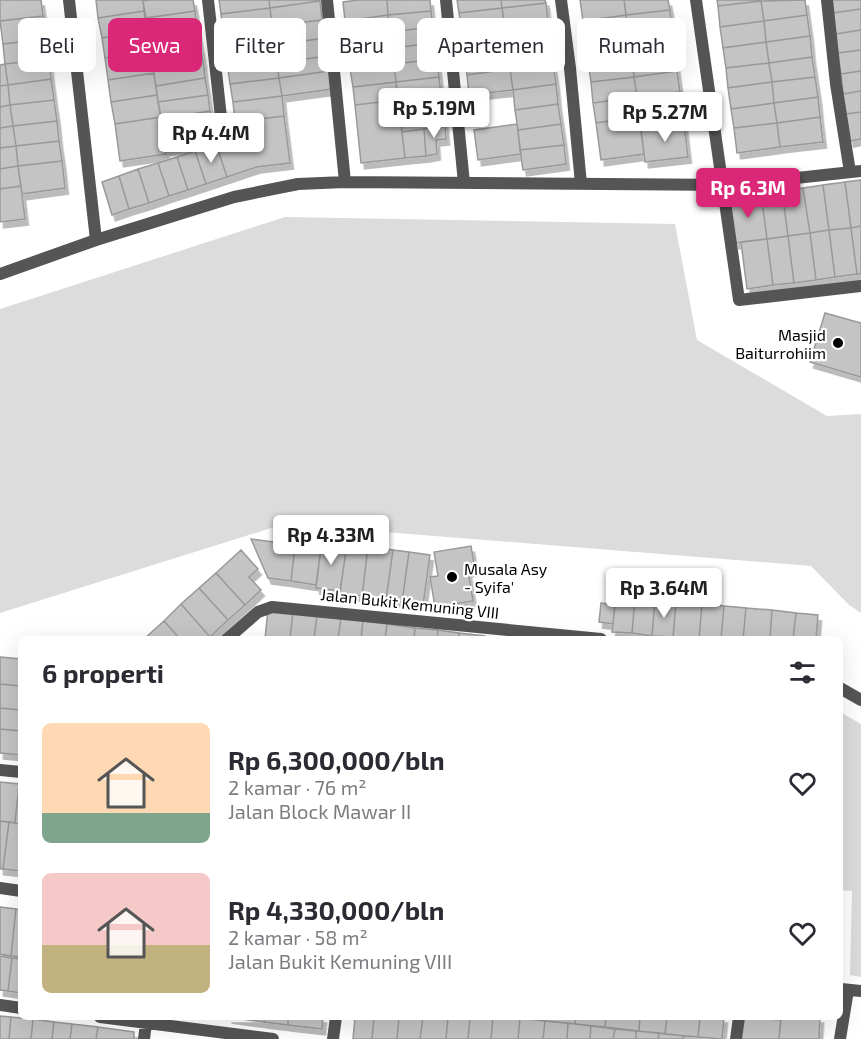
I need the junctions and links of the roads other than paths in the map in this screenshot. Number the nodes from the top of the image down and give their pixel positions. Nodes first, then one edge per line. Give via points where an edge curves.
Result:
1 (69, 0) edge
2 (208, 0) edge
3 (327, 0) edge
4 (446, 0) edge
5 (561, 0) edge
6 (696, 0) edge
7 (827, 0) edge
8 (223, 135) dead end
9 (855, 171) edge
10 (345, 183) junction
11 (464, 183) junction
12 (581, 184) junction
13 (722, 184) junction
14 (96, 240) junction
15 (0, 274) edge
16 (861, 286) edge
17 (230, 636) edge
18 (570, 636) edge
19 (843, 690) edge
20 (861, 700) edge
21 (0, 770) edge
22 (18, 772) edge
23 (0, 888) edge
24 (18, 891) edge
25 (850, 990) edge
26 (0, 1005) edge
27 (18, 1008) edge
28 (123, 1020) edge
29 (336, 1020) edge
30 (739, 1020) edge
31 (146, 1023) junction
32 (235, 1037) edge
33 (144, 1039) edge
34 (273, 1039) edge
35 (333, 1039) edge
36 (736, 1039) edge
37 (840, 1039) edge

1 - 14 street
2 - 8 street
3 - 10 street
4 - 11 street
5 - 12 street
6 - 13 street
7 - 9 street via 836,84
9 - 13 street
10 - 11 street
10 - 14 street via 298,184 234,197
11 - 12 street
12 - 13 street
13 - 16 street via 740,300
14 - 15 street
17 - 18 street, Jalan Bukit Kemuning VIII via 258,612 272,607
19 - 20 street
21 - 22 street
23 - 24 street
25 - 37 street
26 - 27 street
28 - 31 street
29 - 35 street
30 - 36 street
31 - 32 street
31 - 33 street
32 - 34 street

